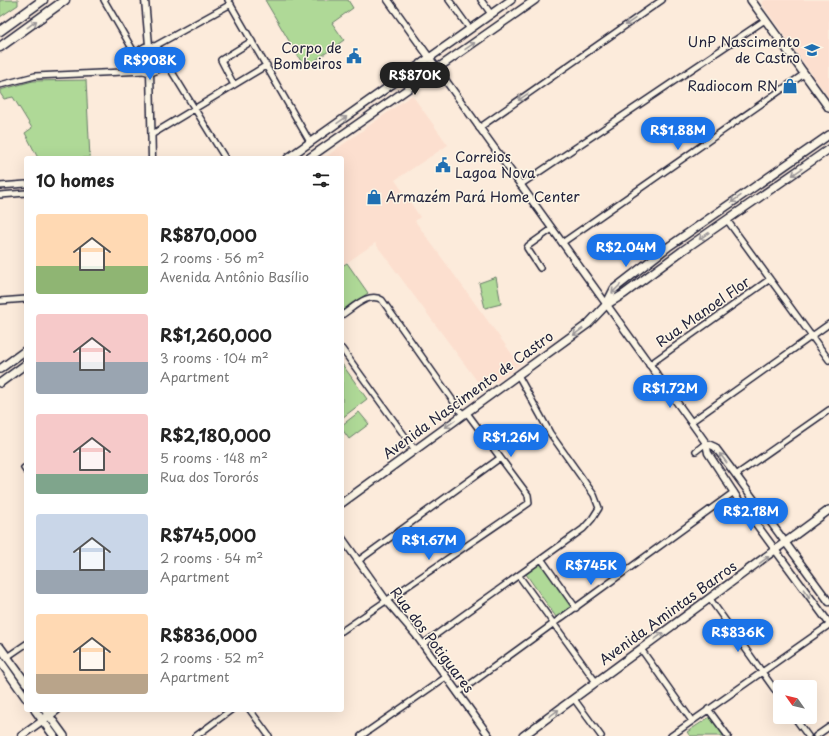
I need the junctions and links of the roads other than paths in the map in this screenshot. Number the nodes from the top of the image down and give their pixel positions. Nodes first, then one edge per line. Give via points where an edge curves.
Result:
1 (44, 0) edge
2 (65, 0) edge
3 (104, 0) edge
4 (146, 0) edge
5 (388, 0) edge
6 (449, 0) edge
7 (481, 0) edge
8 (511, 0) edge
9 (535, 0) edge
10 (662, 0) edge
11 (753, 1) edge
12 (229, 2) edge
13 (491, 14) junction
14 (765, 20) junction
15 (470, 29) junction
16 (0, 31) edge
17 (252, 41) junction
18 (152, 46) junction
19 (0, 47) edge
20 (137, 57) junction
21 (430, 58) junction
22 (163, 61) junction
23 (267, 65) junction
24 (438, 69) junction
25 (148, 72) junction
26 (804, 74) junction
27 (0, 85) edge
28 (234, 85) junction
29 (195, 108) junction
30 (829, 108) edge
31 (479, 128) junction
32 (151, 135) junction
33 (829, 136) edge
34 (310, 142) junction
35 (829, 149) edge
36 (152, 156) edge
37 (224, 156) edge
38 (291, 156) edge
39 (312, 156) edge
40 (768, 177) junction
41 (24, 184) edge
42 (520, 185) junction
43 (0, 186) edge
44 (24, 193) edge
45 (0, 195) edge
46 (759, 198) junction
47 (727, 220) junction
48 (552, 229) junction
49 (562, 243) junction
50 (668, 247) junction
51 (682, 251) junction
52 (540, 268) dead end
53 (770, 279) junction
54 (24, 299) edge
55 (0, 301) edge
56 (606, 305) junction
57 (344, 314) edge
58 (829, 324) edge
59 (812, 336) junction
60 (24, 351) edge
61 (344, 352) edge
62 (829, 360) edge
63 (24, 365) edge
64 (649, 365) junction
65 (0, 369) edge
66 (518, 375) junction
67 (0, 383) edge
68 (829, 410) edge
69 (465, 414) junction
70 (691, 422) junction
71 (706, 443) junction
72 (415, 450) junction
73 (696, 451) dead end
74 (500, 458) junction
75 (736, 475) junction
76 (734, 492) junction
77 (750, 495) junction
78 (344, 502) edge
79 (740, 502) junction
80 (829, 510) edge
81 (344, 541) edge
82 (786, 544) junction
83 (776, 551) junction
84 (542, 560) junction
85 (358, 561) junction
86 (519, 576) junction
87 (710, 599) junction
88 (386, 600) junction
89 (829, 602) edge
90 (576, 608) junction
91 (554, 624) junction
92 (829, 624) edge
93 (344, 631) edge
94 (423, 644) junction
95 (24, 645) edge
96 (0, 647) edge
97 (641, 649) junction
98 (7, 657) junction
99 (0, 661) edge
100 (762, 672) junction
101 (446, 677) junction
102 (24, 680) edge
103 (596, 682) junction
104 (773, 687) edge
105 (458, 694) junction
106 (24, 695) edge
107 (574, 699) junction
108 (708, 709) junction
109 (36, 712) edge
110 (228, 712) edge
111 (251, 712) edge
112 (47, 713) edge
113 (42, 721) junction
114 (692, 721) junction
115 (799, 724) edge
116 (829, 727) edge
117 (679, 730) junction
118 (21, 736) edge
119 (54, 736) edge
120 (64, 736) edge
121 (196, 736) edge
122 (269, 736) edge
123 (361, 736) edge
124 (489, 736) edge
125 (522, 736) edge
126 (601, 736) edge
127 (671, 736) edge
128 (683, 736) edge
129 (728, 736) edge
130 (808, 736) edge
131 (816, 736) edge

1 - 16 highway
19 -> 2 highway
3 - 20 street
4 - 18 street
5 - 21 street
6 - 15 street
7 - 13 street
8 - 13 main road
24 -> 9 main road
10 -> 31 street
11 - 14 main road
12 - 17 street
12 - 18 street
13 - 15 main road
14 - 26 main road
14 - 42 street
15 - 21 main road
17 - 23 street
17 - 28 street via 222,58 221,62
18 - 20 street via 141,49
18 - 22 street via 162,54
20 - 25 street via 138,65
21 - 24 street
34 -> 21 main road
22 - 25 street via 160,68
22 - 29 street via 169,66
23 - 28 street
23 - 34 street
24 - 31 street
24 - 39 main road
25 - 27 street via 35,76
25 - 32 street
26 - 30 main road
26 - 49 street
28 - 29 street
29 - 32 street
29 - 37 street
31 - 42 street
32 - 36 street
33 - 40 main road, Avenida Nascimento de Castro
34 - 38 main road
35 -> 46 main road, Avenida Nascimento de Castro
40 - 46 main road
40 -> 50 main road, Avenida Nascimento de Castro
41 - 43 street
42 - 48 street
44 - 45 street
46 - 47 main road, Avenida Nascimento de Castro
47 -> 51 main road, Avenida Nascimento de Castro
47 - 53 street
48 - 49 street
48 - 52 street via 527,248
49 - 56 street
50 - 51 main road
50 -> 56 main road, Avenida Nascimento de Castro via 614,289
51 - 56 main road, Avenida Nascimento de Castro
53 - 59 street
53 - 64 street, Rua Manoel Flor
54 - 55 street
56 - 64 street
56 -> 66 main road, Avenida Nascimento de Castro via 588,324
57 - 69 street via 369,298 376,297 382,300
58 - 59 street
59 - 62 street
59 - 70 street
60 - 65 main road
61 - 72 street
63 - 67 main road
64 - 70 street
66 - 69 main road, Avenida Nascimento de Castro
66 - 84 street via 550,433 599,505 588,525
68 - 75 street
69 -> 72 main road, Avenida Nascimento de Castro
69 - 74 street
70 - 71 street
71 - 73 street
75 -> 71 street via 715,447
71 - 76 street via 708,453
72 - 78 main road, Avenida Nascimento de Castro
74 - 85 street
74 - 88 street via 528,495 526,506
75 - 77 street
76 - 79 street
76 - 90 street
77 - 79 street
77 - 82 street
79 - 83 street
80 - 82 main road, Avenida Amintas Barros
81 - 85 street, Rua dos Potiguares
82 - 83 main road, Avenida Amintas Barros
82 - 89 street
87 -> 83 main road, Avenida Amintas Barros
83 -> 92 street
84 - 86 street
84 - 90 street
85 - 88 street, Rua dos Potiguares
86 - 91 street
86 - 94 street
97 -> 87 main road, Avenida Amintas Barros
87 - 100 street
88 - 93 street
88 - 94 street, Rua dos Potiguares
90 - 91 street
91 - 103 street
91 - 105 street
92 - 100 street
94 - 101 street, Rua dos Potiguares
95 - 98 street
96 - 98 main road
97 - 103 main road, Avenida Amintas Barros
97 - 114 street
98 - 102 main road
99 - 106 main road
100 - 104 street
100 - 108 street
101 - 105 street, Rua dos Potiguares
101 - 123 street
103 - 107 main road, Avenida Amintas Barros
105 - 124 street, Rua dos Potiguares
125 -> 107 main road, Avenida Amintas Barros
107 - 126 street
108 - 114 street
108 - 129 street
109 - 113 main road
110 - 121 street
111 - 122 street
112 - 113 main road
112 - 120 main road
113 - 118 street
113 - 119 main road
114 - 117 street
115 - 130 street
116 - 131 street
117 - 127 street
117 - 128 street

